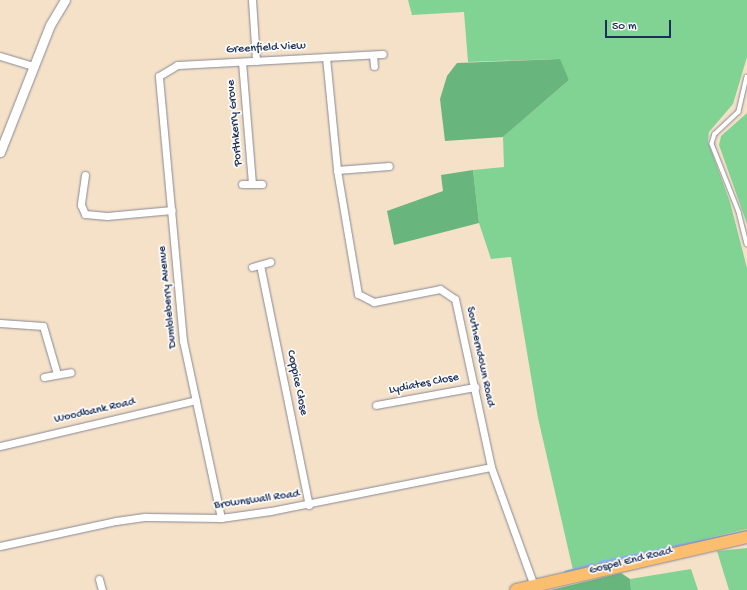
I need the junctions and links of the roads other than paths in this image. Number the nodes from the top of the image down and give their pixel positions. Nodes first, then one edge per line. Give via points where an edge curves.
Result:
1 (65, 0) edge
2 (252, 0) edge
3 (383, 54) dead end
4 (373, 55) junction
5 (0, 56) edge
6 (326, 57) junction
7 (256, 61) junction
8 (242, 62) junction
9 (33, 66) junction
10 (374, 66) dead end
11 (162, 72) joint
12 (747, 77) edge
13 (0, 152) edge
14 (389, 166) dead end
15 (337, 170) junction
16 (85, 175) dead end
17 (252, 183) junction
18 (242, 184) dead end
19 (262, 184) dead end
20 (172, 210) junction
21 (747, 244) edge
22 (270, 262) dead end
23 (260, 265) junction
24 (252, 267) dead end
25 (0, 323) edge
26 (71, 372) dead end
27 (57, 374) junction
28 (44, 377) dead end
29 (475, 387) junction
30 (196, 400) junction
31 (376, 405) dead end
32 (0, 446) edge
33 (491, 467) junction
34 (309, 505) junction
35 (221, 518) junction
36 (747, 537) edge
37 (0, 546) edge
38 (99, 579) dead end
39 (534, 586) junction
40 (102, 590) edge
41 (516, 590) edge

1 - 9 street
2 - 7 street
3 - 4 street, Greenfield View
4 - 6 street, Greenfield View
4 - 10 street
5 - 9 street
6 - 7 street, Greenfield View
6 - 15 street, Southerndown Road
7 - 8 street, Greenfield View
8 - 11 street, Greenfield View via 176,65
8 - 17 street, Porthkerry Grove
9 - 13 street
11 - 20 street, Dumbleberry Avenue via 158,86
12 - 21 lane via 739,112 715,134 712,144 739,212
14 - 15 street
15 - 29 street, Southerndown Road via 358,294 374,302 440,289 449,292 455,299
16 - 20 street via 81,205 85,214 107,216
17 - 18 street
17 - 19 street
20 - 30 street, Dumbleberry Avenue via 183,341
22 - 23 street
23 - 24 street
23 - 34 street, Coppice Close
25 - 27 street via 43,326
26 - 27 street
27 - 28 street
29 - 31 street, Lydiates Close
29 - 33 street, Southerndown Road
30 - 32 street, Woodbank Road
30 - 35 street, Dumbleberry Avenue
33 - 34 street, Brownswall Road
33 - 39 street, Southerndown Road
34 - 35 street, Brownswall Road
35 - 37 street, Brownswall Road via 124,520
36 - 39 main road, Gospel End Road
38 - 40 street
39 - 41 main road, Gospel End Road

